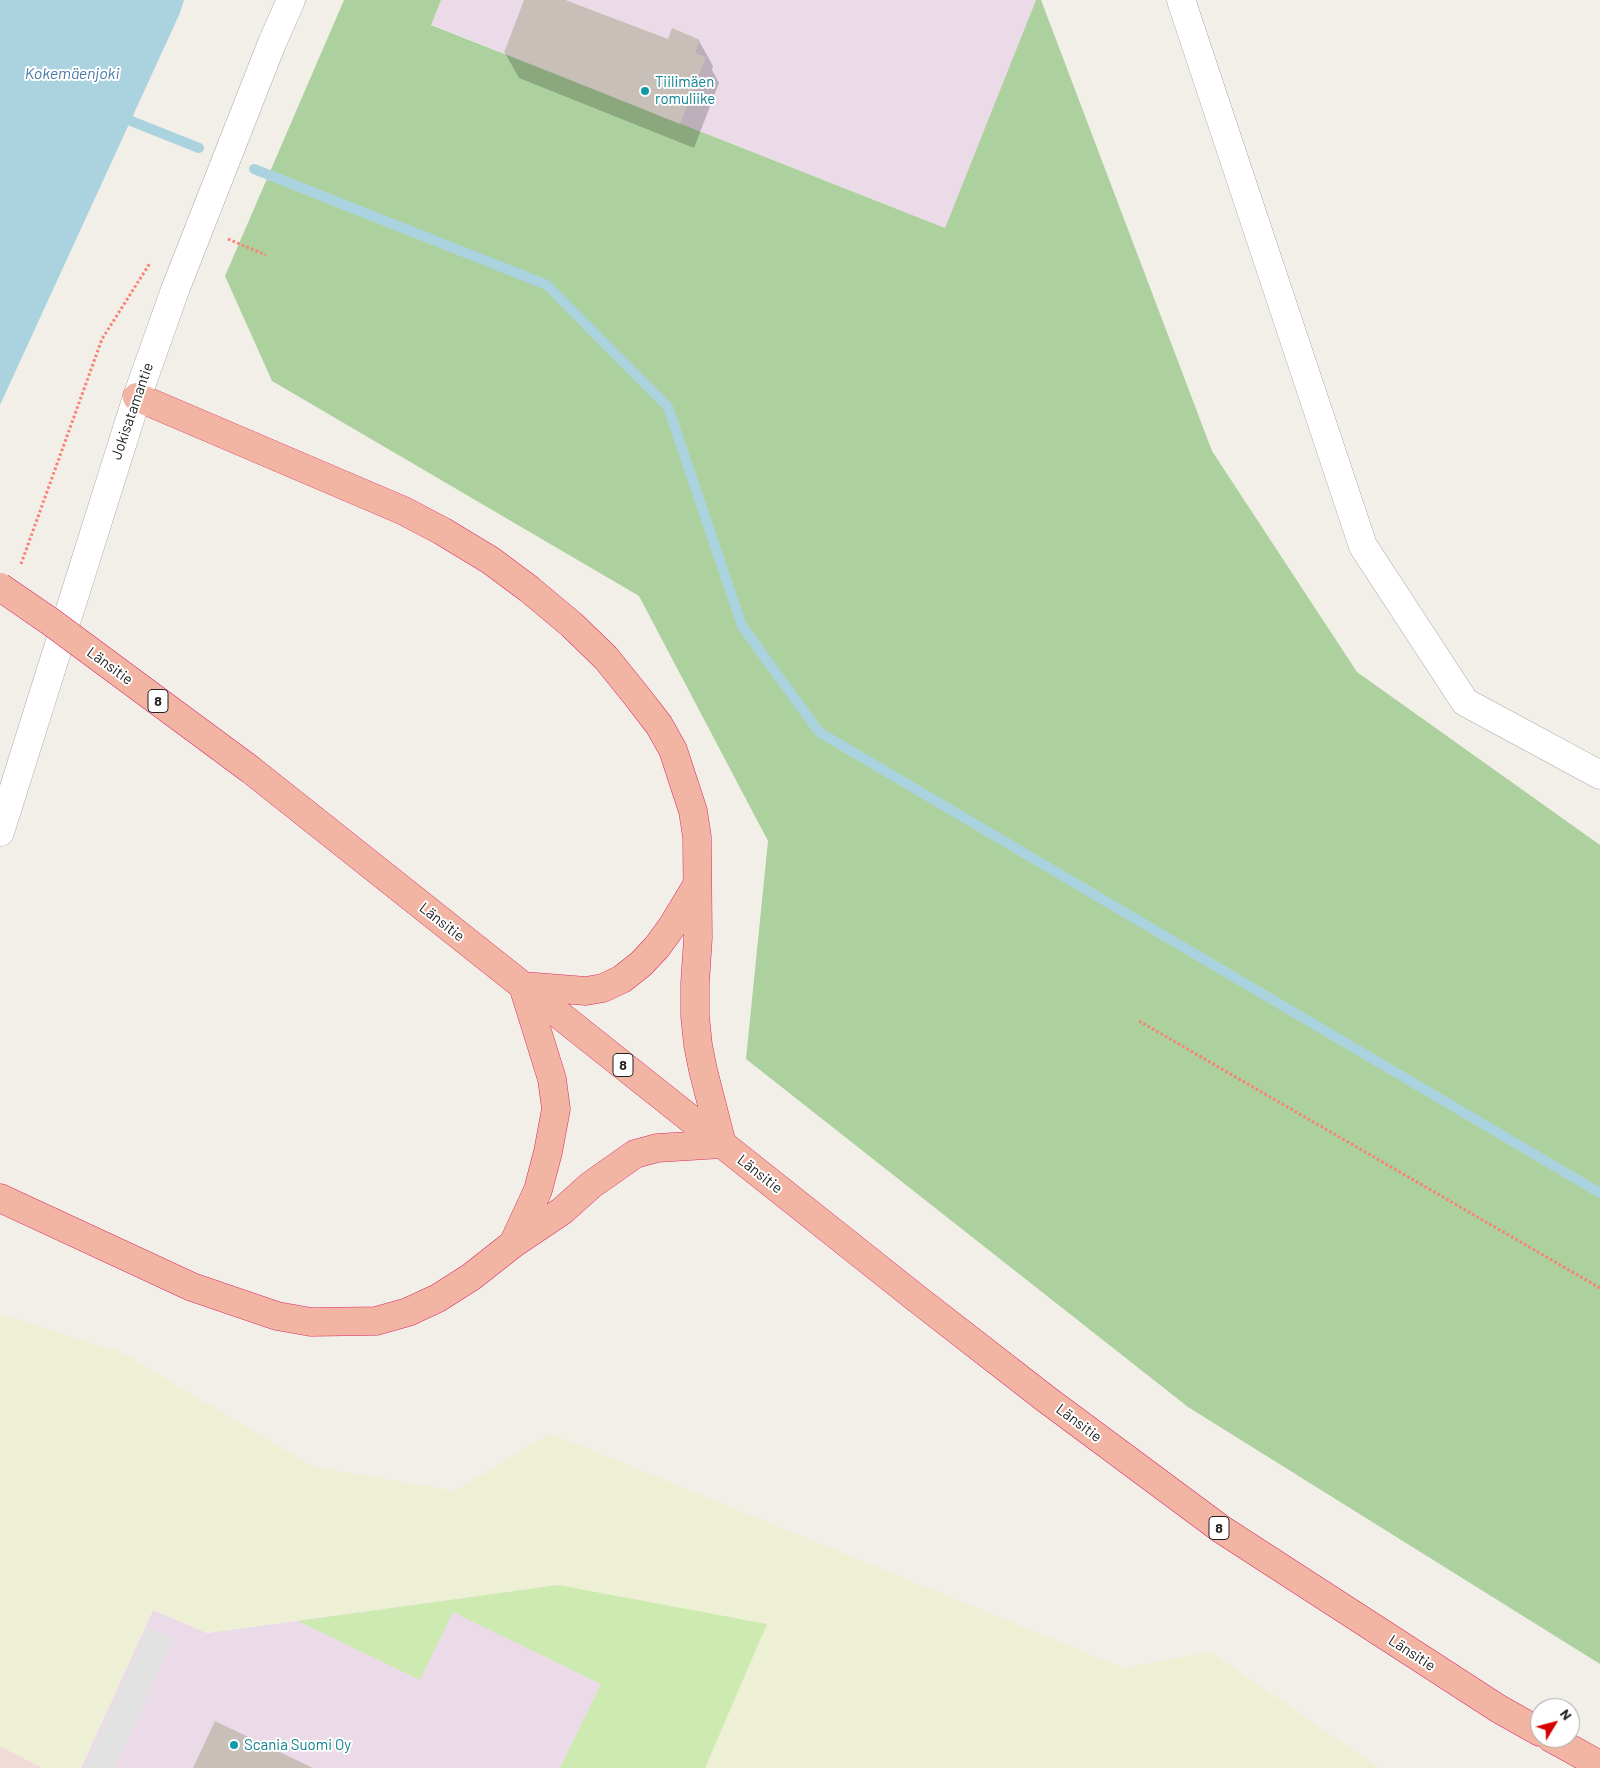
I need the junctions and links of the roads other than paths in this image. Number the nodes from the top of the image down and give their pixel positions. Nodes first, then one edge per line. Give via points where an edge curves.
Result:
1 (291, 0) edge
2 (1181, 0) edge
3 (137, 397) junction
4 (0, 587) edge
5 (1600, 776) edge
6 (0, 832) edge
7 (697, 885) junction
8 (523, 986) junction
9 (722, 1144) junction
10 (0, 1198) edge
11 (512, 1244) junction
12 (1530, 1726) edge
13 (1568, 1748) edge
14 (1600, 1766) edge

1 - 3 street, Jokisatamantie via 199,228
2 - 5 street via 1364,546 1465,702
3 - 6 street, Jokisatamantie
3 - 7 highway via 404,511 490,560 572,625 606,658 659,725 673,750 693,811 697,837
4 - 8 highway, Länsitie / 8, bridge via 251,770
7 - 8 highway via 658,947 622,979 603,988 586,991
7 - 9 highway via 695,1016 703,1070
8 - 9 highway, Länsitie / 8
8 - 11 highway via 552,1079 556,1109 538,1190
9 - 11 highway via 657,1148 636,1154 591,1185 562,1211
9 - 12 highway, Länsitie / 8 via 1046,1399 1221,1529
10 - 11 highway via 192,1286 277,1316 311,1322 376,1321 408,1312 471,1277
13 - 14 highway

